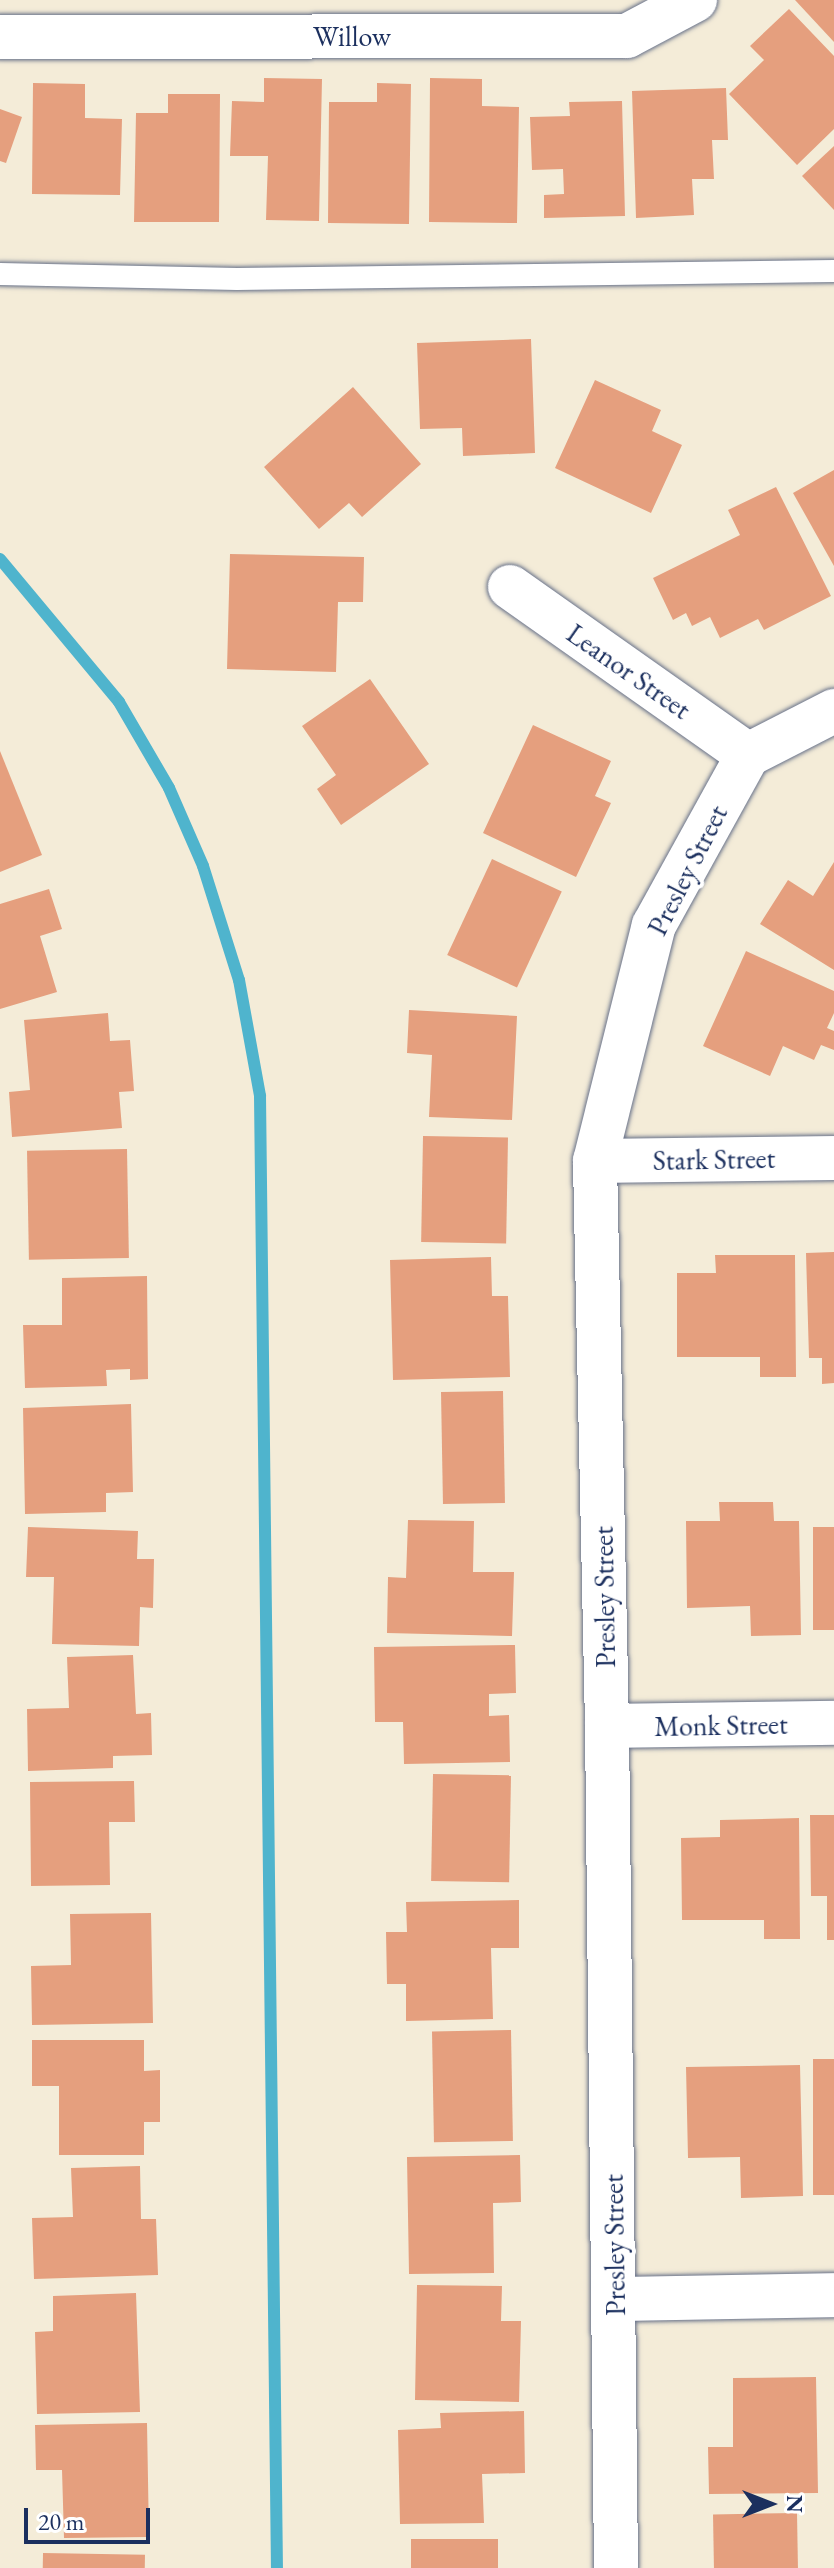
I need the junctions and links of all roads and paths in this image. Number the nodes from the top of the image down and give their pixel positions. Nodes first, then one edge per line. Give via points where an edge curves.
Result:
1 (695, 0) edge
2 (0, 37) edge
3 (834, 271) edge
4 (0, 274) edge
5 (510, 587) dead end
6 (834, 711) edge
7 (748, 755) junction
8 (834, 1158) edge
9 (595, 1161) junction
10 (834, 1723) edge
11 (607, 1726) junction
12 (834, 2295) edge
13 (615, 2299) junction
14 (616, 2568) edge

1 - 2 street, Willow via 627,36
3 - 4 lane via 237,279
5 - 7 street, Leanor Street
6 - 7 street
7 - 9 street, Presley Street via 654,925
8 - 9 street, Stark Street
9 - 11 street, Presley Street
10 - 11 street, Monk Street
11 - 13 street, Presley Street
12 - 13 street
13 - 14 street, Presley Street

